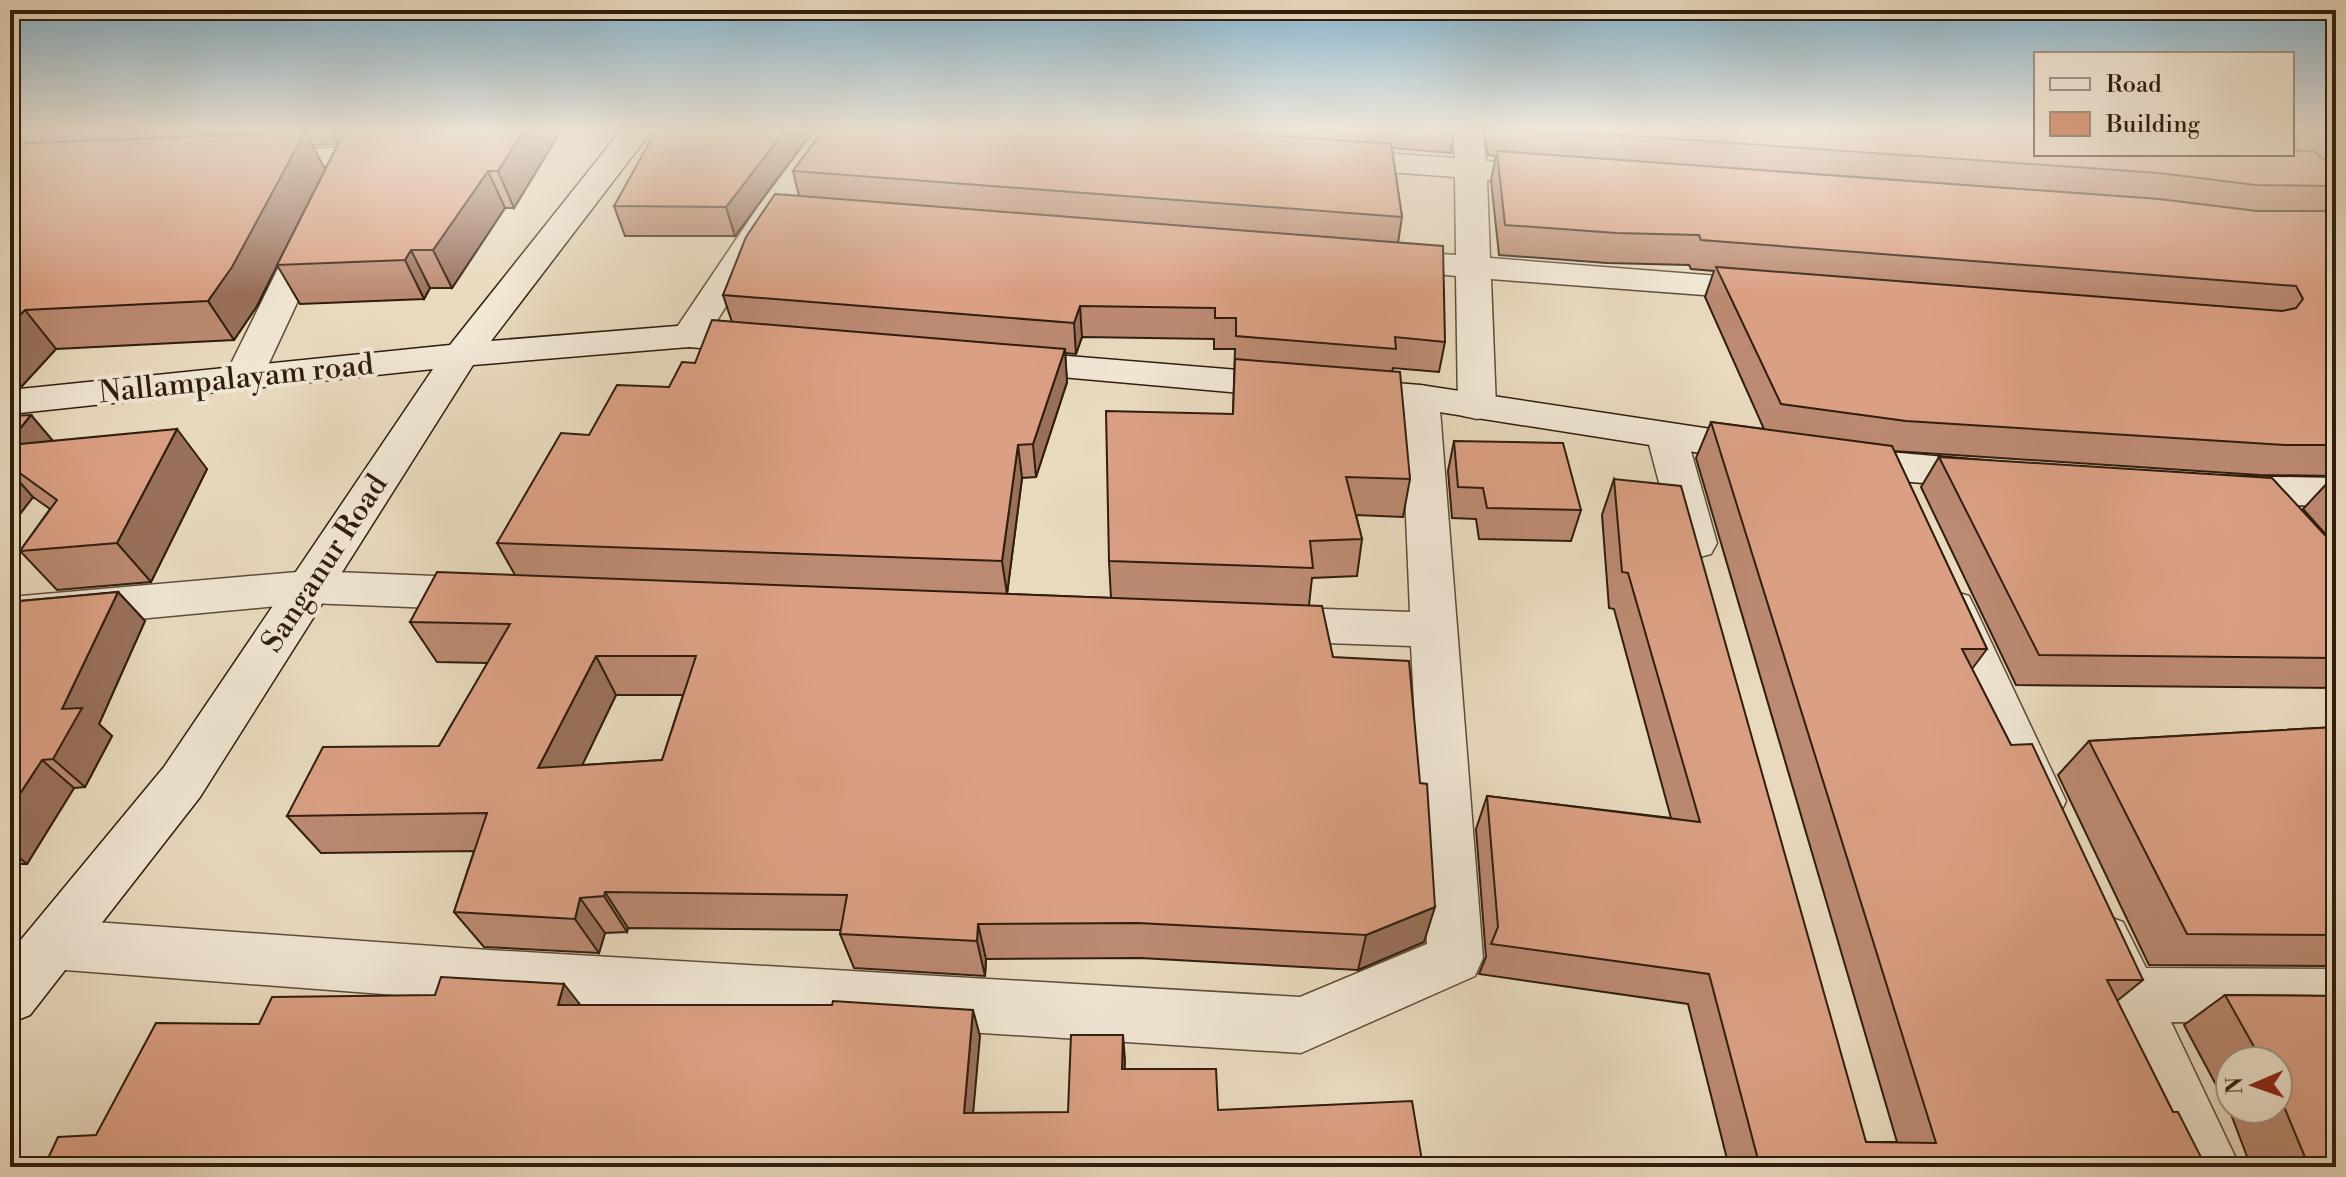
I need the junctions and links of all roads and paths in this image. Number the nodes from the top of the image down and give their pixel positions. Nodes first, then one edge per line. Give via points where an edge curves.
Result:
1 (336, 184) edge
2 (595, 184) edge
3 (803, 184) edge
4 (1471, 184) edge
5 (1349, 258) edge
6 (1474, 268) junction
7 (1804, 293) edge
8 (689, 336) junction
9 (801, 346) edge
10 (461, 355) junction
11 (975, 360) edge
12 (244, 376) junction
13 (1420, 397) junction
14 (10, 402) edge
15 (1477, 407) junction
16 (1667, 437) junction
17 (2028, 477) edge
18 (2197, 488) edge
19 (2259, 492) junction
20 (2336, 492) edge
21 (2298, 535) edge
22 (1935, 568) edge
23 (309, 587) junction
24 (1709, 589) edge
25 (530, 596) edge
26 (10, 614) edge
27 (1227, 623) edge
28 (1433, 630) junction
29 (2058, 838) edge
30 (2084, 895) edge
31 (52, 944) junction
32 (2129, 995) junction
33 (10, 996) edge
34 (2336, 996) edge
35 (2209, 1167) edge

1 - 12 street
2 - 10 street, Sanganur Road
3 - 8 street via 787,212
4 - 6 street
5 - 6 street
6 - 7 street
6 - 15 street
8 - 9 street, Nallampalayam road
8 - 10 street, Nallampalayam road
10 - 12 street, Nallampalayam road
10 - 23 street, Sanganur Road
11 - 13 street
12 - 14 street, Nallampalayam road
13 - 15 street
13 - 28 street
15 - 16 street
16 - 17 street via 1808,457 1899,489
16 - 24 street
18 - 19 street
19 - 20 street
19 - 21 street
22 - 29 street
23 - 25 street
23 - 26 street
23 - 31 street, Sanganur Road via 182,782
27 - 28 street
28 - 31 street via 1455,958 1301,1025
30 - 32 street
31 - 33 street, Sanganur Road
32 - 34 street
32 - 35 street

